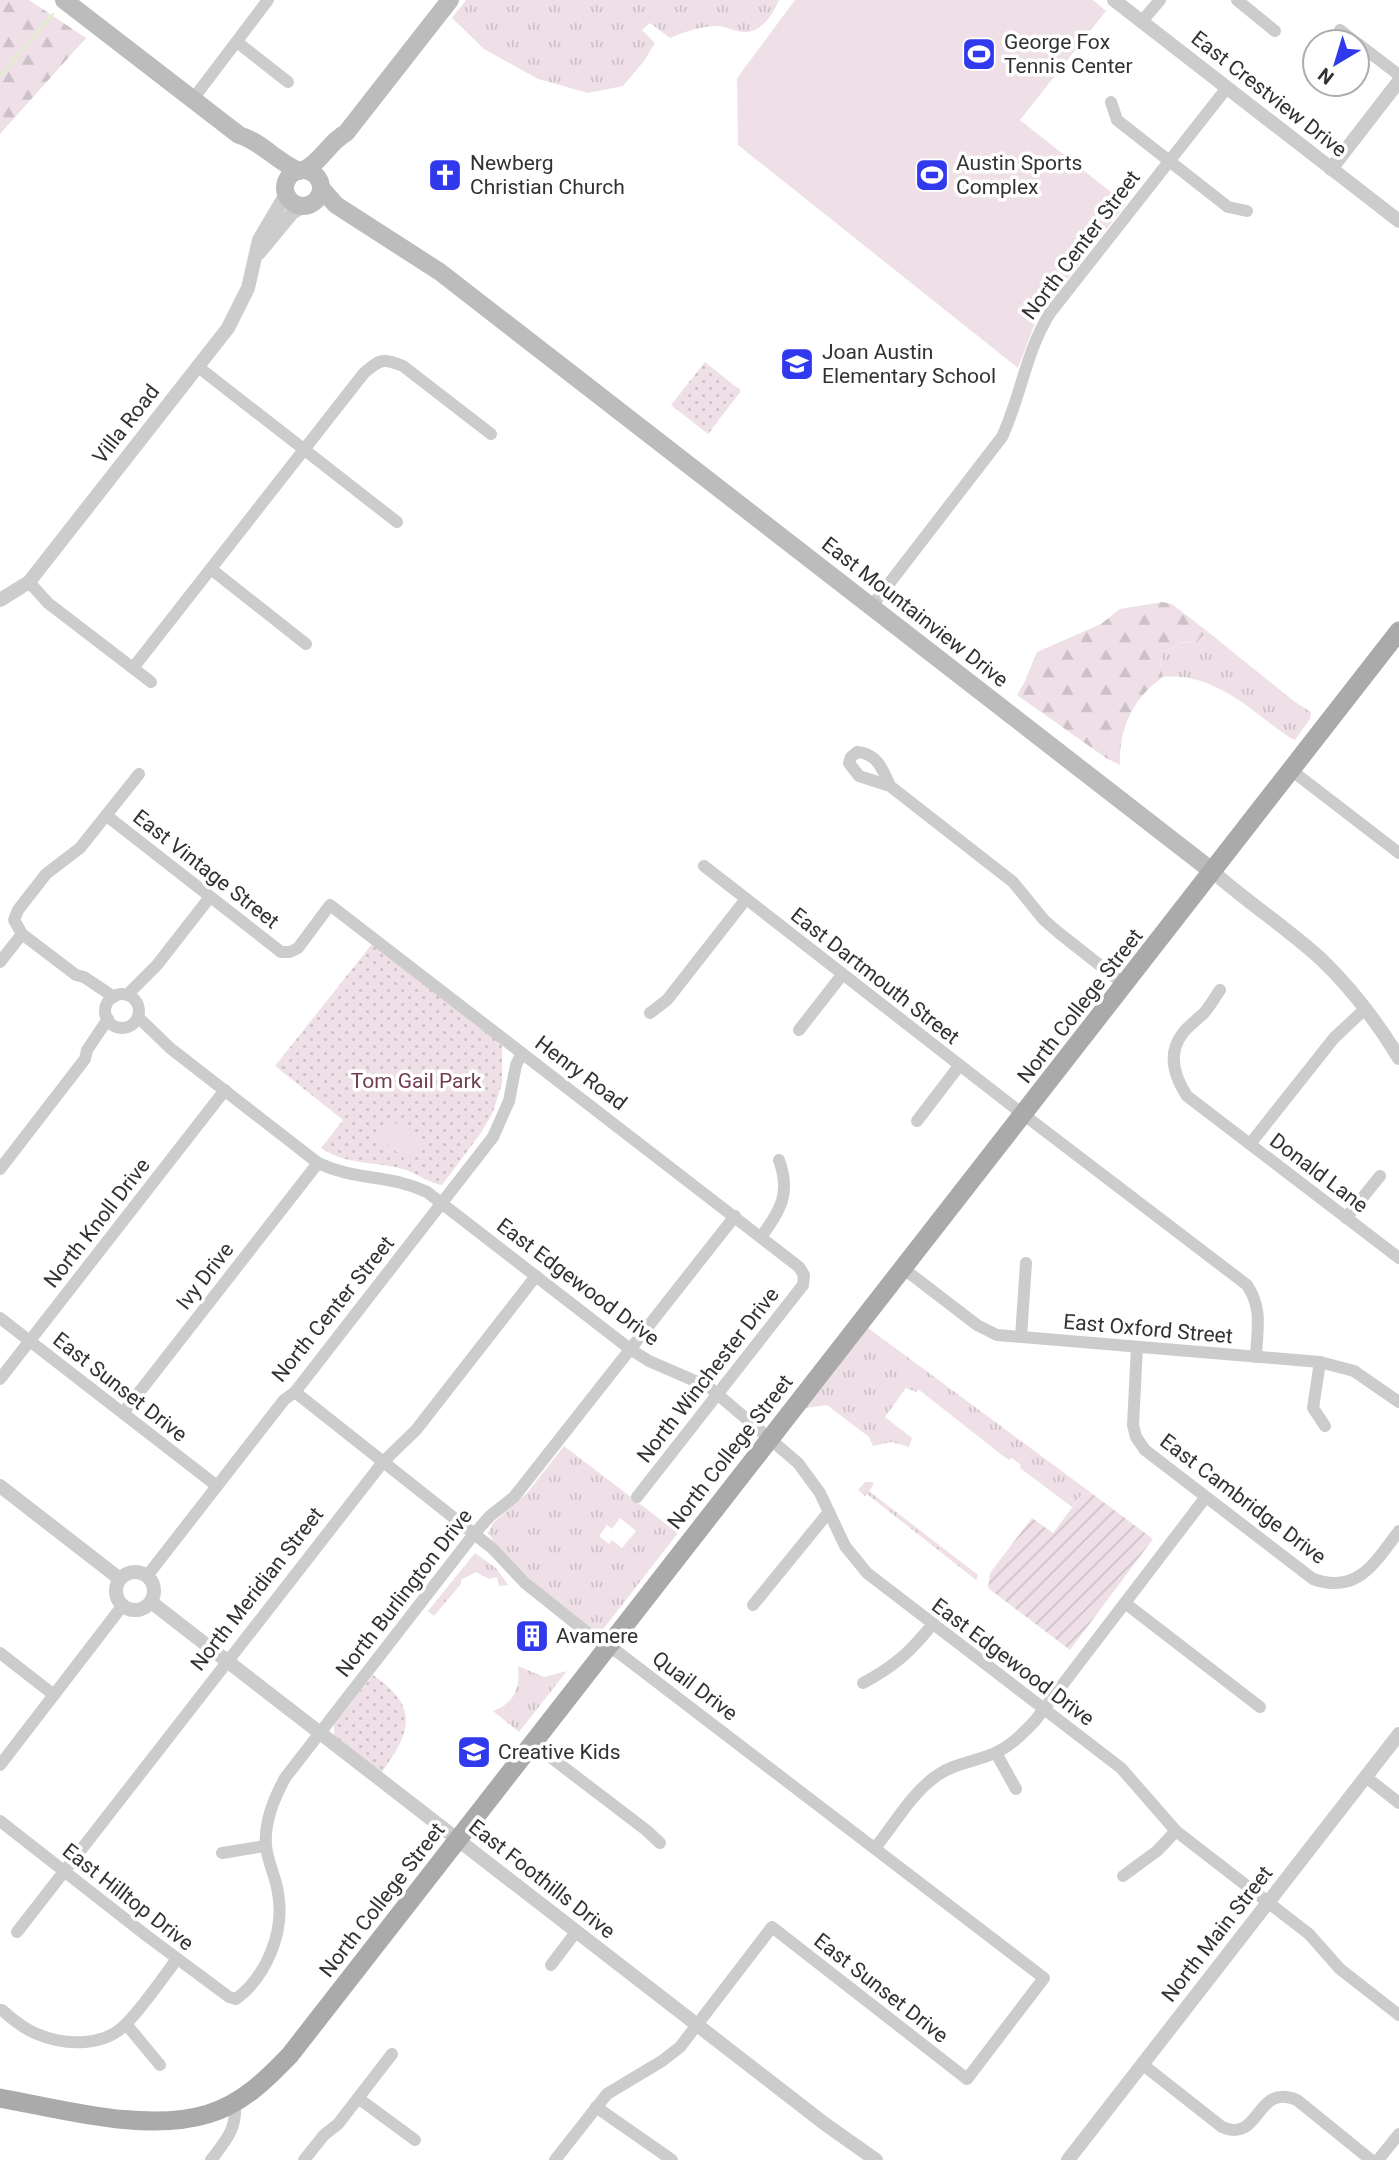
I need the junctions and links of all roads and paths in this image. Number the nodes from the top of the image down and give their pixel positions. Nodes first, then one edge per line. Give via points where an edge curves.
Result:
1 (64, 0) edge
2 (268, 0) edge
3 (450, 0) edge
4 (1114, 0) edge
5 (1160, 0) edge
6 (1237, 0) edge
7 (1142, 21) junction
8 (1275, 30) dead end
9 (237, 42) junction
10 (1371, 54) edge
11 (1399, 75) edge
12 (288, 82) dead end
13 (1399, 82) edge
14 (1226, 89) junction
15 (193, 99) junction
16 (1111, 102) dead end
17 (346, 133) junction
18 (239, 135) junction
19 (1168, 161) junction
20 (1331, 169) junction
21 (302, 170) junction
22 (321, 185) junction
23 (285, 191) junction
24 (307, 206) junction
25 (1247, 211) dead end
26 (1399, 221) edge
27 (376, 232) junction
28 (258, 254) junction
29 (197, 366) junction
30 (491, 434) dead end
31 (305, 449) junction
32 (397, 522) dead end
33 (211, 569) junction
34 (29, 582) junction
35 (0, 600) edge
36 (871, 607) junction
37 (1399, 631) edge
38 (306, 644) dead end
39 (133, 668) junction
40 (151, 682) dead end
41 (1292, 770) junction
42 (139, 774) dead end
43 (890, 786) dead end
44 (107, 816) junction
45 (1399, 853) edge
46 (704, 866) dead end
47 (1212, 872) junction
48 (210, 897) junction
49 (746, 899) junction
50 (330, 905) joint
51 (22, 934) junction
52 (0, 962) edge
53 (842, 975) junction
54 (1125, 985) junction
55 (1220, 990) dead end
56 (1366, 1008) junction
57 (122, 1011) junction
58 (650, 1013) dead end
59 (799, 1030) dead end
60 (522, 1053) junction
61 (1399, 1058) edge
62 (959, 1066) junction
63 (225, 1090) junction
64 (1024, 1115) junction
65 (917, 1121) dead end
66 (1250, 1144) junction
67 (779, 1160) dead end
68 (318, 1163) junction
69 (0, 1169) edge
70 (1380, 1176) dead end
71 (442, 1203) junction
72 (735, 1216) junction
73 (1346, 1217) junction
74 (761, 1237) junction
75 (1399, 1258) edge
76 (1026, 1263) dead end
77 (904, 1269) junction
78 (804, 1275) joint
79 (536, 1276) junction
80 (0, 1318) edge
81 (1021, 1338) junction
82 (29, 1341) junction
83 (1137, 1347) junction
84 (630, 1349) junction
85 (1256, 1357) junction
86 (1320, 1362) junction
87 (0, 1379) edge
88 (295, 1392) junction
89 (717, 1394) junction
90 (1399, 1402) edge
91 (123, 1413) junction
92 (1325, 1426) dead end
93 (769, 1438) junction
94 (383, 1462) junction
95 (0, 1486) edge
96 (217, 1486) junction
97 (637, 1497) dead end
98 (1205, 1498) junction
99 (828, 1513) junction
100 (1399, 1531) edge
101 (474, 1534) junction
102 (147, 1576) junction
103 (120, 1579) junction
104 (150, 1602) junction
105 (1125, 1603) junction
106 (123, 1605) junction
107 (754, 1605) dead end
108 (932, 1625) junction
109 (607, 1646) junction
110 (0, 1653) edge
111 (227, 1662) junction
112 (863, 1683) dead end
113 (54, 1695) junction
114 (1260, 1707) dead end
115 (1044, 1709) junction
116 (318, 1733) junction
117 (1399, 1734) edge
118 (532, 1743) junction
119 (996, 1753) junction
120 (0, 1765) edge
121 (1366, 1777) junction
122 (1016, 1788) dead end
123 (1399, 1803) edge
124 (0, 1821) edge
125 (1176, 1831) junction
126 (457, 1840) junction
127 (660, 1843) dead end
128 (265, 1846) junction
129 (875, 1848) junction
130 (222, 1853) dead end
131 (63, 1872) junction
132 (1123, 1876) dead end
133 (1269, 1902) junction
134 (17, 1932) dead end
135 (576, 1932) junction
136 (177, 1959) junction
137 (551, 1965) dead end
138 (236, 1999) joint
139 (2, 2010) edge
140 (1399, 2015) edge
141 (126, 2024) junction
142 (697, 2025) junction
143 (393, 2054) dead end
144 (1142, 2064) junction
145 (160, 2065) dead end
146 (967, 2079) joint
147 (0, 2098) edge
148 (358, 2098) junction
149 (235, 2102) junction
150 (596, 2107) junction
151 (1399, 2134) edge
152 (415, 2140) dead end
153 (1075, 2158) edge
154 (211, 2160) edge
155 (304, 2160) edge
156 (555, 2160) edge
157 (672, 2160) edge
158 (876, 2160) edge
159 (1371, 2160) edge
160 (1378, 2160) edge

1 - 15 main road
2 - 9 street
3 - 17 main road
4 - 7 street, East Crestview Drive
5 - 7 street
6 - 8 street
7 - 14 street, East Crestview Drive
9 - 12 street
9 - 15 street
10 - 11 street
13 - 20 street
14 - 19 street, North Center Street
14 - 20 street, East Crestview Drive
15 - 18 main road
16 - 19 street via 1117,120
17 - 21 main road via 317,162
17 - 22 main road via 345,144 326,167
18 - 21 main road
18 - 23 main road via 247,149 281,178
19 - 25 street via 1228,207
19 - 36 street, North Center Street via 1040,329 1014,410 990,456
20 - 26 street, East Crestview Drive
21 - 22 main road via 314,174
21 - 23 main road via 289,177
22 - 24 main road via 318,198
22 - 27 main road, East Mountainview Drive via 336,205
23 - 24 main road via 293,203
23 - 28 street, Villa Road via 260,240
24 - 27 main road, East Mountainview Drive via 359,232
24 - 28 street, Villa Road via 292,213
27 - 36 main road, East Mountainview Drive via 440,272
28 - 29 street, Villa Road via 239,309
29 - 31 street
29 - 34 street, Villa Road
30 - 31 street via 403,366 387,360 377,361 364,373
31 - 32 street
31 - 33 street
33 - 38 street
33 - 39 street
34 - 35 street, Villa Road
34 - 39 street via 48,603
36 - 47 main road, East Mountainview Drive
37 - 41 main road, North College Street
39 - 40 street
41 - 45 street
41 - 47 main road, North College Street
42 - 44 street
43 - 54 street via 1013,883 1059,933
44 - 48 street, East Vintage Street
44 - 51 street via 80,848 46,874 19,909 14,920
46 - 49 street, East Dartmouth Street
47 - 54 main road, North College Street
47 - 56 street, East Mountainview Drive via 1321,960
48 - 50 street, East Vintage Street via 281,952 298,948
48 - 57 street via 157,965 153,978
49 - 53 street, East Dartmouth Street
49 - 58 street via 667,1000
50 - 60 street, Henry Road
51 - 52 street
51 - 57 street, East Edgewood Drive via 84,977
53 - 59 street
53 - 62 street, East Dartmouth Street
54 - 64 main road, North College Street
55 - 66 street, Donald Lane via 1182,1034 1173,1064 1187,1096
56 - 61 street, East Mountainview Drive
56 - 66 street via 1334,1038
57 - 63 street, East Edgewood Drive
57 - 69 street
60 - 71 street, North Center Street via 493,1137
60 - 72 street, Henry Road
62 - 64 street, East Dartmouth Street
62 - 65 street
63 - 68 street, East Edgewood Drive
63 - 82 street, North Knoll Drive
64 - 77 main road, North College Street
64 - 85 street, East Dartmouth Street via 1247,1285 1259,1310
66 - 73 street, Donald Lane
67 - 74 street via 785,1182 783,1197 778,1214
68 - 71 street, East Edgewood Drive via 343,1174 409,1184
68 - 91 street, Ivy Drive
70 - 73 street
71 - 79 street, East Edgewood Drive
71 - 88 street, North Center Street
72 - 74 street, Henry Road
72 - 84 street, North Burlington Drive
73 - 75 street, Donald Lane
74 - 78 street, Henry Road
76 - 81 street
77 - 81 street, East Oxford Street via 977,1325 997,1335
77 - 93 main road, North College Street
78 - 89 street, North Winchester Drive via 803,1284
79 - 84 street, East Edgewood Drive
79 - 94 street, North Meridian Street via 416,1430
80 - 82 street, East Sunset Drive
81 - 83 street, East Oxford Street
82 - 87 street, North Knoll Drive
82 - 91 street, East Sunset Drive
83 - 85 street, East Oxford Street
83 - 98 street, East Cambridge Drive via 1136,1437 1155,1459
84 - 89 street, East Edgewood Drive
84 - 101 street, North Burlington Drive via 514,1497
85 - 86 street, East Oxford Street
86 - 90 street, East Oxford Street via 1354,1371
86 - 92 street via 1314,1408
88 - 94 street, Quail Drive
88 - 96 street, North Center Street
89 - 93 street, East Edgewood Drive
89 - 97 street, North Winchester Drive
91 - 96 street, East Sunset Drive
93 - 99 street, East Edgewood Drive via 808,1474
93 - 109 main road, North College Street
94 - 101 street, Quail Drive
94 - 111 street, North Meridian Street
95 - 103 street
96 - 102 street, North Center Street
98 - 100 street, East Cambridge Drive via 1313,1579 1328,1585 1351,1581 1367,1571
98 - 105 street
99 - 107 street
99 - 108 street, East Edgewood Drive via 866,1573
101 - 109 street, Quail Drive via 525,1583
101 - 116 street, North Burlington Drive
102 - 103 street via 130,1573
102 - 104 street via 155,1591
103 - 106 street via 117,1596
104 - 106 street via 134,1610
104 - 111 street, East Foothills Drive
105 - 114 street
105 - 115 street
106 - 113 street
108 - 112 street via 895,1665
108 - 115 street, East Edgewood Drive
109 - 118 main road, North College Street
109 - 129 street, Quail Drive
110 - 113 street
111 - 116 street, East Foothills Drive
111 - 131 street, North Meridian Street
113 - 120 street
115 - 119 street via 1021,1735
115 - 125 street, East Edgewood Drive via 1121,1769
116 - 126 street, East Foothills Drive
116 - 128 street, North Burlington Drive via 276,1794
117 - 121 street, North Main Street
118 - 126 main road, North College Street
118 - 127 street
119 - 122 street
119 - 129 street via 954,1765 935,1776
121 - 123 street
121 - 133 street, North Main Street
124 - 131 street, East Hilltop Drive
125 - 132 street
125 - 133 street, East Edgewood Drive
126 - 135 street, East Foothills Drive
126 - 149 main road, North College Street via 290,2055 258,2087
128 - 130 street
128 - 138 street, North Burlington Drive via 279,1893 278,1933 262,1969
129 - 146 street, Quail Drive via 1044,1978
131 - 134 street, North Meridian Street
131 - 136 street, East Hilltop Drive
133 - 140 street, East Edgewood Drive via 1309,1934 1340,1969
133 - 144 street, North Main Street
135 - 137 street
135 - 142 street, East Foothills Drive
136 - 138 street, East Hilltop Drive
136 - 141 street
139 - 141 street via 37,2034 74,2043 109,2037
141 - 145 street
142 - 146 street, East Sunset Drive via 772,1927
142 - 150 street via 674,2054 618,2086
142 - 158 street, East Foothills Drive
143 - 148 street
144 - 153 street, North Main Street
144 - 159 street via 1233,2132 1241,2131 1270,2098 1285,2095 1297,2099
147 - 149 main road, North College Street via 136,2120 193,2118
148 - 152 street
148 - 155 street
149 - 154 street via 233,2130
150 - 156 street
150 - 157 street
151 - 160 street

